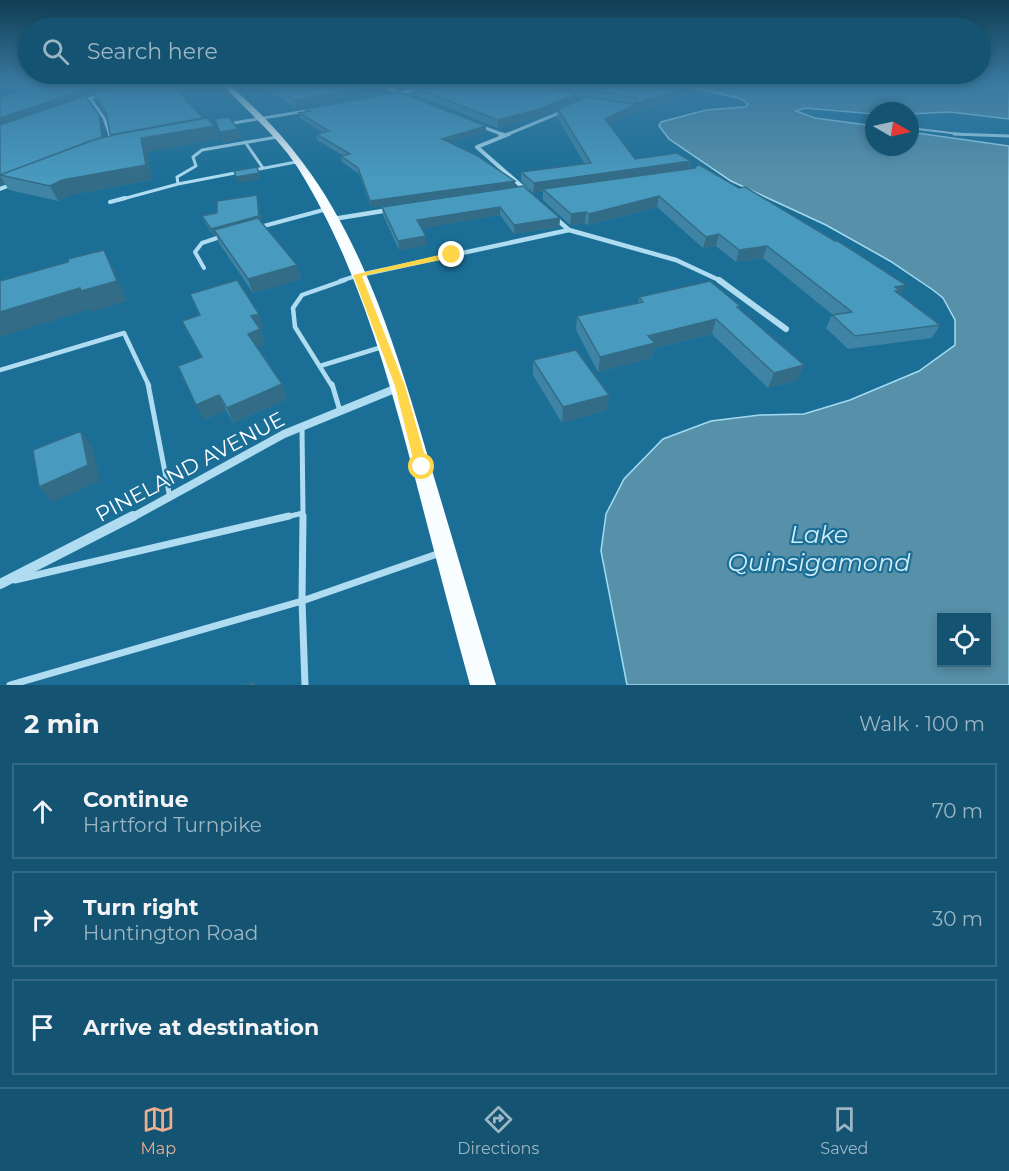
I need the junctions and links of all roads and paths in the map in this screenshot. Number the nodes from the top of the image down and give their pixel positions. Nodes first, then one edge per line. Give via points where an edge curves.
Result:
1 (102, 116) edge
2 (262, 116) edge
3 (276, 116) edge
4 (551, 116) edge
5 (264, 118) junction
6 (478, 125) edge
7 (216, 126) edge
8 (919, 129) edge
9 (504, 135) junction
10 (1009, 136) edge
11 (277, 137) junction
12 (245, 142) junction
13 (116, 144) edge
14 (296, 162) junction
15 (262, 168) junction
16 (252, 170) edge
17 (242, 172) edge
18 (14, 184) edge
19 (178, 184) junction
20 (0, 189) edge
21 (525, 190) junction
22 (514, 191) edge
23 (533, 197) edge
24 (110, 202) dead end
25 (392, 209) edge
26 (549, 212) edge
27 (330, 214) junction
28 (259, 227) edge
29 (569, 230) junction
30 (224, 236) edge
31 (204, 268) dead end
32 (357, 275) junction
33 (786, 328) dead end
34 (384, 346) junction
35 (320, 366) junction
36 (0, 370) edge
37 (400, 386) junction
38 (340, 411) junction
39 (302, 428) junction
40 (170, 498) junction
41 (303, 513) junction
42 (445, 551) junction
43 (0, 584) edge
44 (302, 601) junction
45 (10, 685) edge
46 (305, 685) edge
47 (483, 685) edge

1 - 13 street via 110,134 109,146
2 - 5 main road
3 - 5 street
4 - 9 street
5 - 7 street
5 - 11 main road
6 - 9 street
8 - 10 lane
9 - 21 street via 477,147
11 - 12 lane
11 - 14 main road
12 - 15 lane
12 - 19 lane via 202,150 193,157 196,166 177,177
14 - 15 lane
14 - 27 main road
15 - 16 lane
17 - 19 lane
18 - 20 street
19 - 24 lane
21 - 22 street
21 - 23 street
25 - 27 street
26 - 29 street
27 - 28 lane
27 - 32 main road
29 - 32 street
29 - 33 street via 676,260 714,276
30 - 31 lane via 202,243 195,252
32 - 34 main road
32 - 35 lane via 302,295 292,308 295,327
34 - 35 lane
34 - 37 main road
35 - 38 lane via 331,381
36 - 40 lane via 124,333 148,382
37 - 38 street, PINELAND AVENUE
37 - 42 main road
38 - 39 street, PINELAND AVENUE
39 - 40 street, PINELAND AVENUE
39 - 41 lane
40 - 43 street, PINELAND AVENUE
41 - 43 lane
41 - 44 lane
42 - 44 lane
42 - 47 main road
44 - 45 lane
44 - 46 lane

